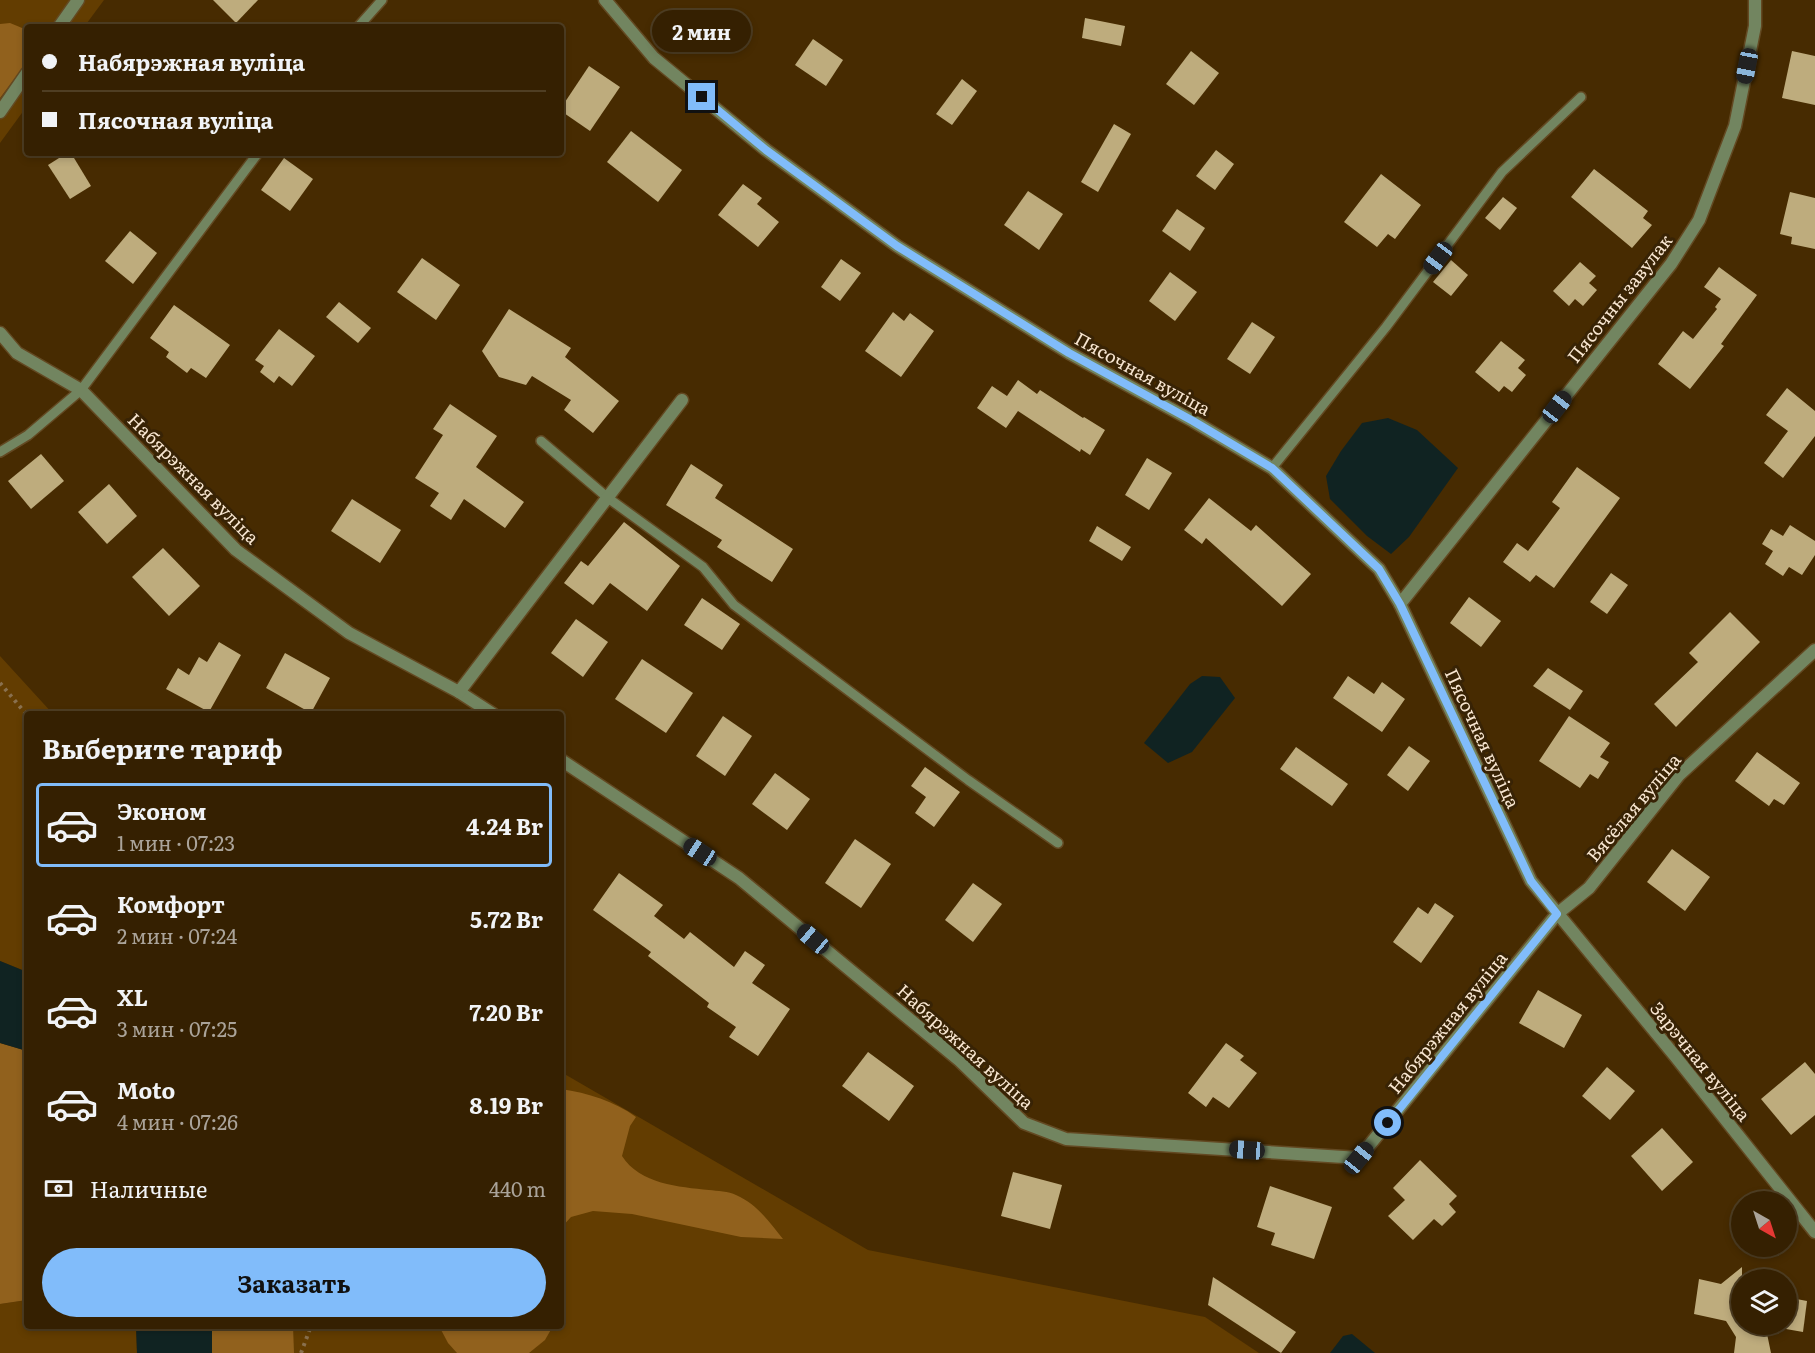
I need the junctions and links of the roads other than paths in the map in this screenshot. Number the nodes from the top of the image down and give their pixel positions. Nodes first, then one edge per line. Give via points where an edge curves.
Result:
1 (78, 0) edge
2 (382, 0) edge
3 (604, 0) edge
4 (1755, 0) edge
5 (61, 24) edge
6 (361, 24) edge
7 (24, 77) edge
8 (1581, 97) dead end
9 (0, 112) edge
10 (256, 156) edge
11 (0, 333) edge
12 (81, 390) junction
13 (682, 400) dead end
14 (541, 441) dead end
15 (0, 452) edge
16 (1272, 468) junction
17 (608, 498) junction
18 (1400, 604) junction
19 (1815, 650) edge
20 (459, 692) junction
21 (488, 711) edge
22 (564, 762) edge
23 (1058, 843) dead end
24 (1557, 914) junction
25 (1815, 1232) edge

1 - 5 street
2 - 6 lane
3 - 16 street, Пясочная вуліца via 654,58 766,150 897,246 1069,353
4 - 18 street, Пясочны завулак via 1755,26 1735,126 1699,220 1671,264
7 - 9 street
8 - 16 lane via 1502,172 1386,327
10 - 12 lane
11 - 12 street, Набярэжная вуліца via 17,353
12 - 15 lane via 28,435
12 - 20 street, Набярэжная вуліца via 236,550 349,633
13 - 17 street
14 - 17 lane
16 - 18 street, Пясочная вуліца via 1379,569
17 - 20 street
17 - 23 lane via 703,567 734,605
18 - 24 street, Пясочная вуліца via 1531,881
19 - 24 street, Вясёлая вуліца via 1679,775 1589,888
20 - 21 street, Набярэжная вуліца
22 - 24 street, Набярэжная вуліца via 739,878 960,1061 1024,1123 1066,1139 1359,1158
24 - 25 street, Зарэчная вуліца

